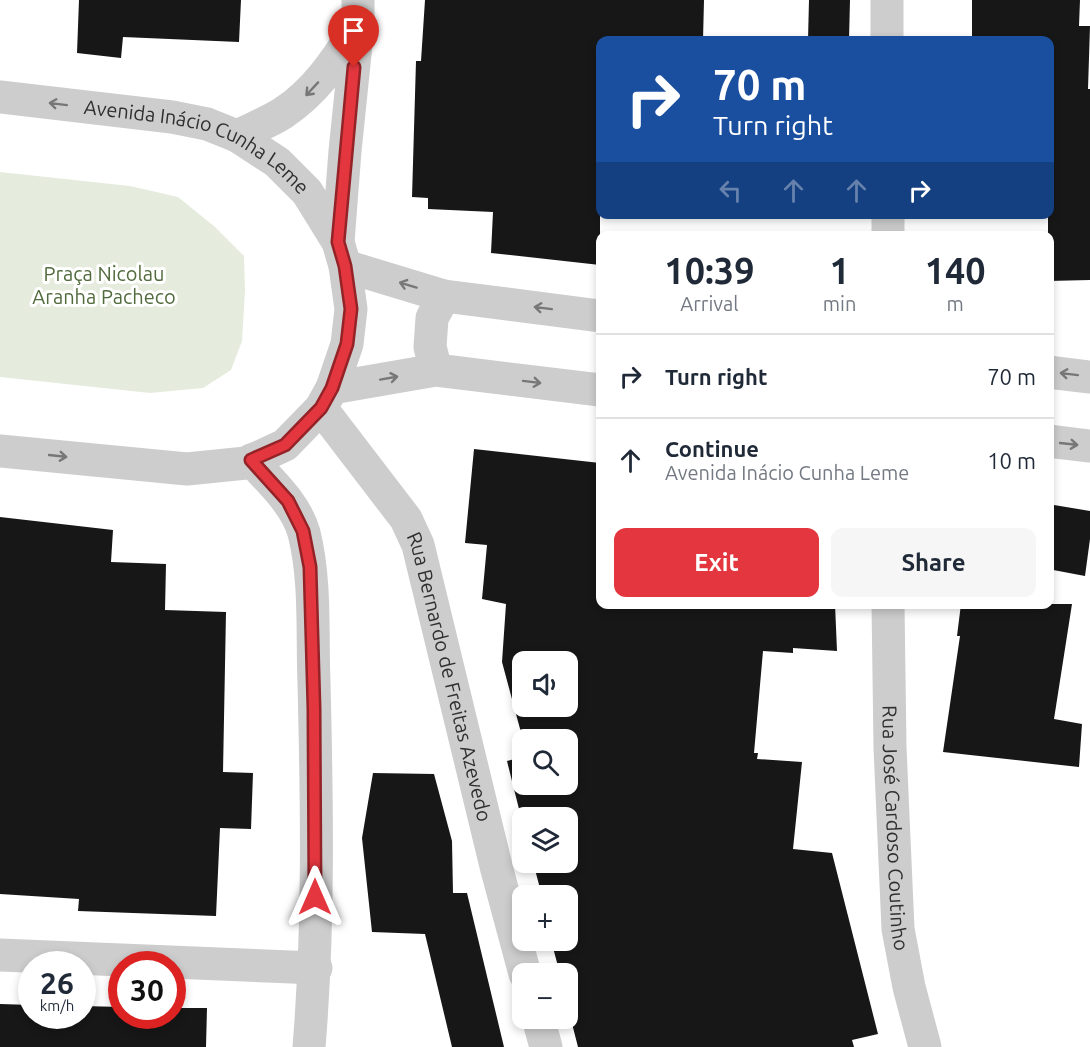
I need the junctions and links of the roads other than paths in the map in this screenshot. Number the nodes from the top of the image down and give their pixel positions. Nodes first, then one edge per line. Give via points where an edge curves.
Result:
1 (887, 0) edge
2 (358, 12) edge
3 (887, 36) edge
4 (0, 97) edge
5 (237, 136) junction
6 (341, 254) junction
7 (444, 296) junction
8 (596, 315) edge
9 (436, 370) junction
10 (1054, 373) edge
11 (1090, 377) edge
12 (596, 390) edge
13 (326, 398) junction
14 (1054, 442) edge
15 (1090, 446) edge
16 (0, 451) edge
17 (251, 460) junction
18 (888, 609) edge
19 (0, 955) edge
20 (522, 963) edge
21 (316, 968) junction
22 (541, 1029) edge
23 (309, 1047) edge
24 (546, 1047) edge
25 (925, 1047) edge

1 - 3 street
2 -> 5 street via 338,57 309,93 283,113
2 - 6 street via 345,151
5 -> 4 street, Avenida Inácio Cunha Leme via 207,124 172,117
5 - 6 street, Avenida Inácio Cunha Leme via 277,162 307,192
7 -> 6 street
6 - 13 street, Avenida Inácio Cunha Leme via 351,309 347,344
8 -> 7 street
7 - 9 street via 432,318 430,347
9 -> 12 street
13 -> 9 street
11 -> 10 street
13 - 17 street, Avenida Inácio Cunha Leme via 285,445
13 - 20 street, Rua Bernardo de Freitas Azevedo via 406,519 418,545
14 -> 15 street
16 -> 17 street via 187,469
17 - 21 street via 288,501 303,531 310,567
18 - 25 street, Rua José Cardoso Coutinho via 898,929
19 - 21 street
21 - 23 street
22 - 24 street

